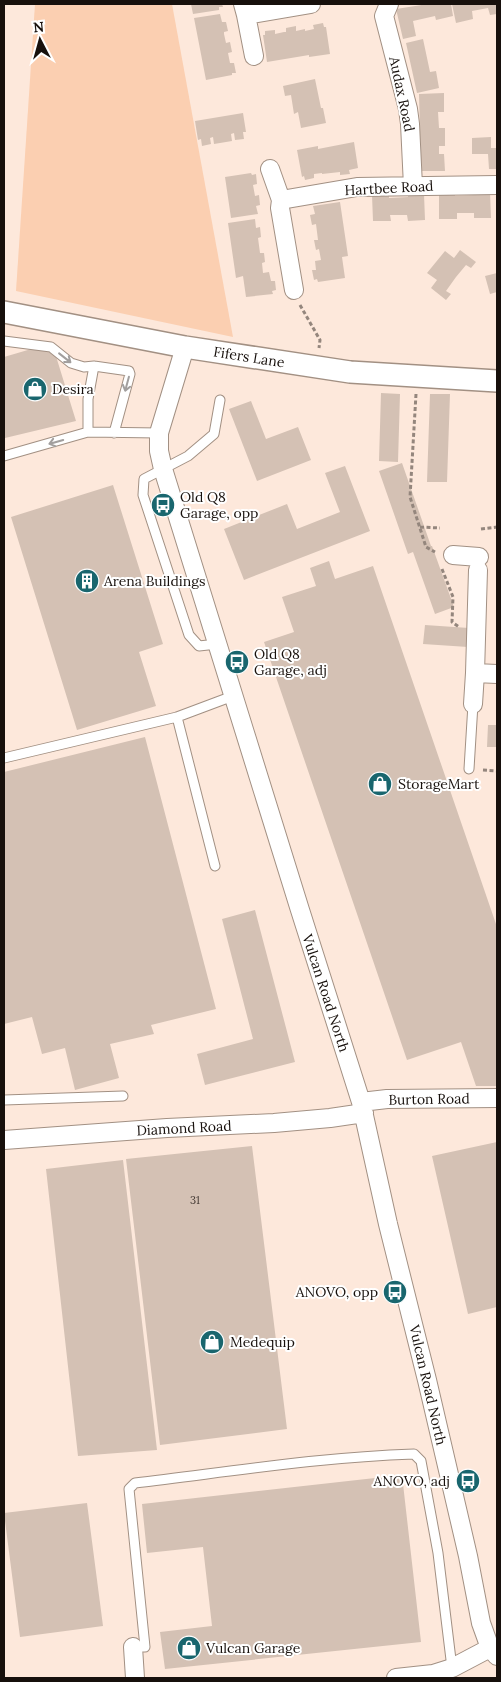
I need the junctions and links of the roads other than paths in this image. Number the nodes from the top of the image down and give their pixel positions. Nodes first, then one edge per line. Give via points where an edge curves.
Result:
1 (312, 4) edge
2 (383, 5) edge
3 (244, 10) edge
4 (254, 56) dead end
5 (270, 169) dead end
6 (497, 185) edge
7 (413, 186) junction
8 (281, 200) junction
9 (294, 290) road end
10 (4, 312) edge
11 (4, 341) edge
12 (185, 347) junction
13 (94, 366) junction
14 (497, 381) edge
15 (220, 400) dead end
16 (88, 432) junction
17 (114, 433) junction
18 (159, 434) junction
19 (4, 456) edge
20 (163, 469) junction
21 (453, 555) dead end
22 (218, 644) junction
23 (475, 673) junction
24 (497, 674) edge
25 (233, 696) junction
26 (472, 704) joint
27 (177, 717) junction
28 (4, 758) edge
29 (469, 769) dead end
30 (215, 866) dead end
31 (123, 1096) dead end
32 (497, 1098) edge
33 (4, 1100) edge
34 (363, 1107) junction
35 (4, 1140) edge
36 (133, 1647) joint
37 (494, 1652) edge
38 (452, 1668) junction
39 (135, 1678) edge
40 (396, 1678) edge

1 - 3 street
2 - 7 street, Audax Road via 408,109
3 - 4 street
5 - 8 street
6 - 7 street, Hartbee Road
7 - 8 street, Hartbee Road via 357,187
8 - 9 street
10 - 12 street, Fifers Lane
11 -> 13 lane via 51,347 71,363
12 - 14 street, Fifers Lane via 350,372
12 - 18 street, Vulcan Road North
13 - 16 lane via 88,399
13 -> 17 lane via 129,371 130,374
15 - 20 lane via 214,434 188,456
16 - 17 lane
16 -> 19 lane
17 - 18 lane
18 - 20 street, Vulcan Road North
20 - 22 street, Vulcan Road North
20 - 22 lane via 144,479 143,495 188,635 199,646
21 - 23 street via 479,563
22 - 25 street, Vulcan Road North
23 - 24 street
23 - 26 street
25 - 27 lane
25 - 34 street, Vulcan Road North
26 - 29 lane
27 - 28 lane
27 - 30 lane
31 - 33 lane
32 - 34 street, Burton Road via 387,1099
34 - 35 street, Diamond Road via 330,1118
34 - 37 street, Vulcan Road North via 481,1623
36 - 38 lane via 145,1647 129,1489 135,1483 294,1462 414,1454 421,1461 435,1534
36 - 39 street
37 - 38 street
38 - 40 street via 433,1674

